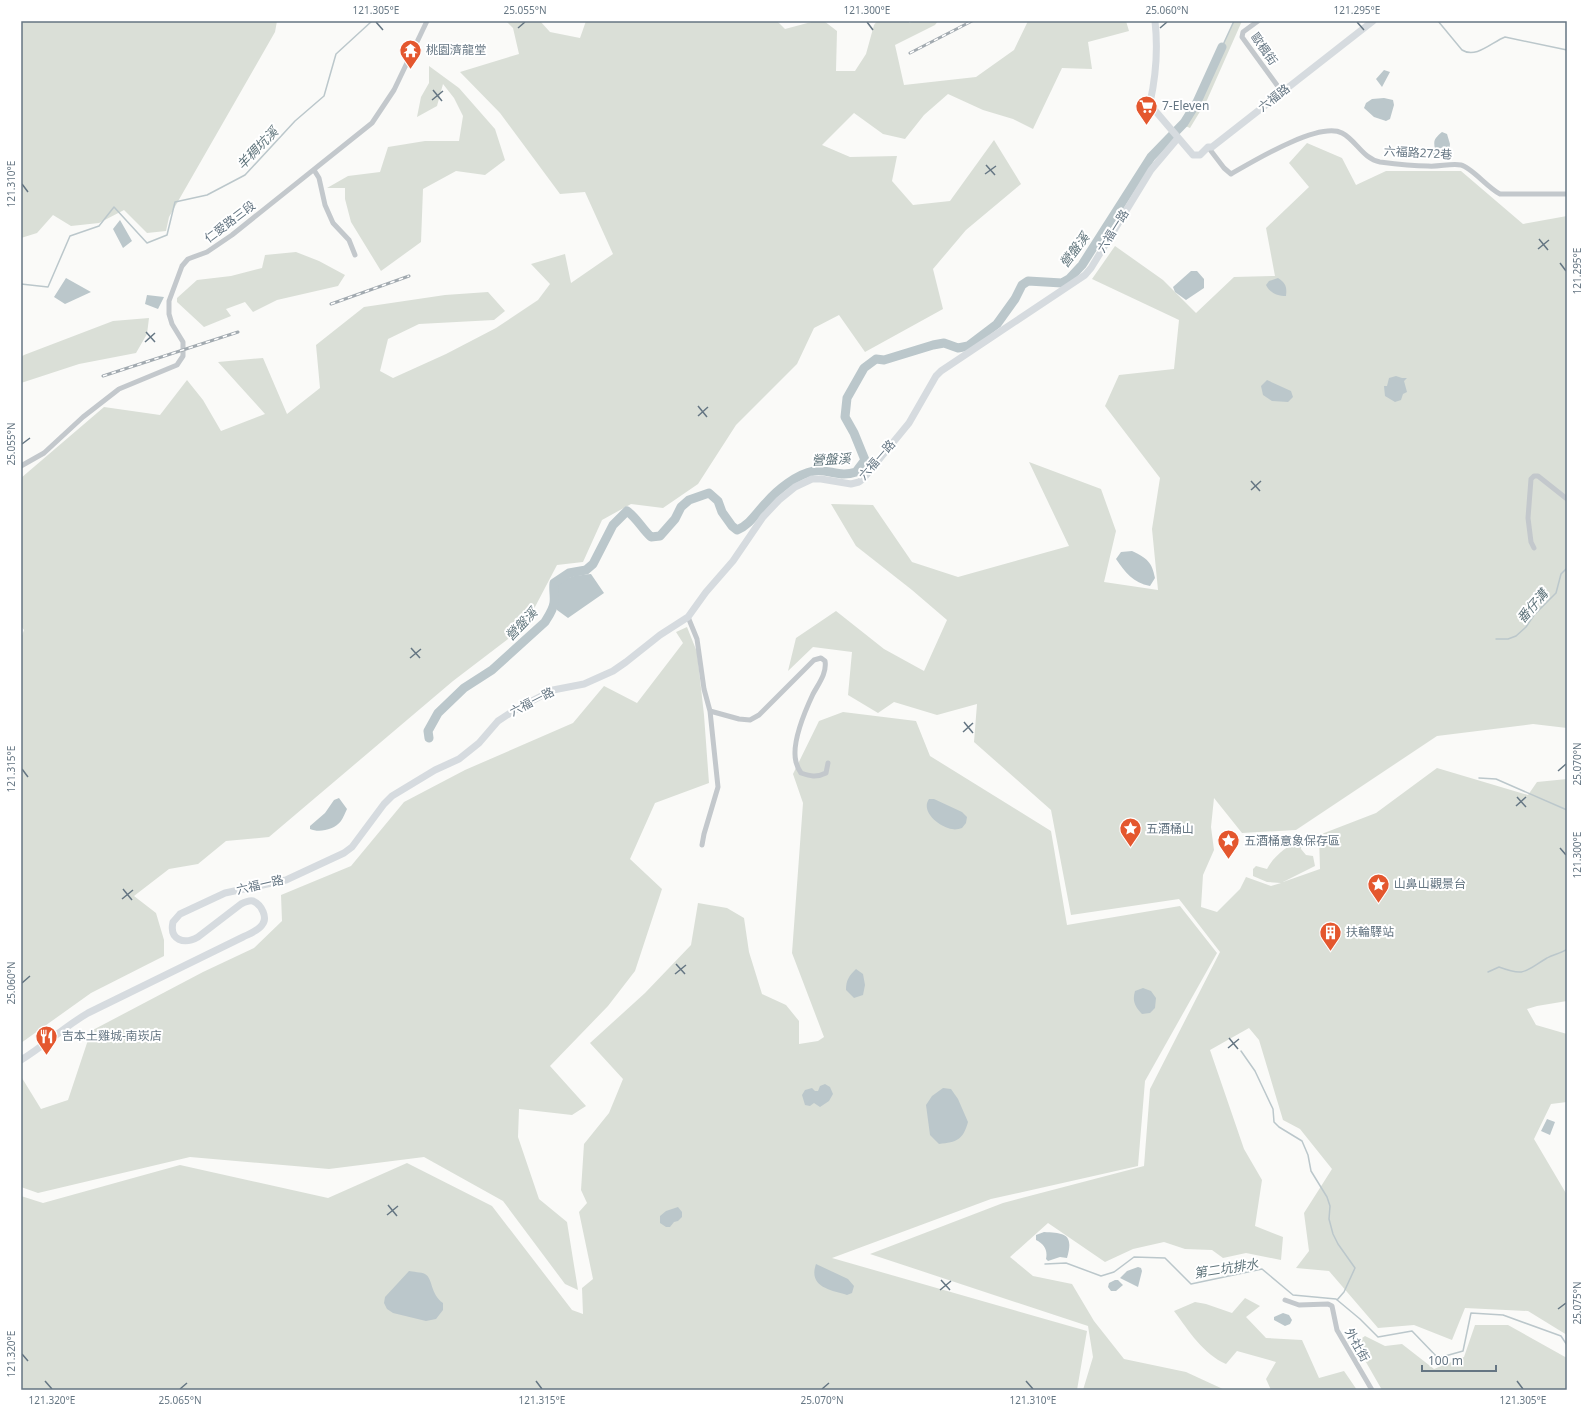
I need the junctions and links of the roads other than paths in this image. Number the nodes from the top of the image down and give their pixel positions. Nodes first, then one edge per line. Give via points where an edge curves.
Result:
1 (427, 21) edge
2 (1155, 21) edge
3 (1258, 21) edge
4 (1373, 21) edge
5 (1282, 92) junction
6 (1178, 138) junction
7 (1208, 146) junction
8 (314, 170) junction
9 (1567, 194) edge
10 (355, 255) dead end
11 (21, 466) edge
12 (1567, 499) edge
13 (1534, 548) dead end
14 (688, 618) junction
15 (710, 711) junction
16 (828, 763) dead end
17 (702, 845) dead end
18 (21, 1060) edge
19 (1285, 1300) dead end
20 (1372, 1390) edge

1 - 8 street, 仁愛路三段 via 394,90 372,123
2 - 6 street, 六福路 via 1157,42 1150,103
3 - 5 street, 歐楓街 via 1243,32 1242,37
4 - 5 street, 六福路
5 - 7 street, 六福路 via 1212,147
6 - 7 street, 六福路 via 1193,155 1200,155
6 - 14 street, 六福一路 via 1151,170 1085,275 941,371 909,423 859,482 851,484 812,479 779,500 762,517 733,561
7 - 9 street, 六福路272巷 via 1231,174 1287,143 1329,130 1341,132 1370,158 1378,161 1428,166 1462,165 1500,194
8 - 10 street via 319,178 325,205 333,223 349,240
8 - 11 street, 仁愛路三段 via 218,245 188,259 182,266 169,301 172,324 183,342 183,356 177,365 119,389 83,417 44,453
12 - 13 street via 1538,476 1531,479 1528,518
14 - 15 street via 697,639
14 - 18 street, 六福一路 via 660,635 612,671 584,684 553,690 498,721 479,743 459,759 392,796 352,847 344,853 286,880 226,893 180,914 173,922 172,931 184,942 198,937 247,901 258,905 265,919 258,929 70,1024 48,1043
15 - 16 street via 750,720 759,715 814,660 821,658 826,661 827,669 812,696 801,724 796,744 796,761 801,773 811,777 826,773
15 - 17 street via 718,787
19 - 20 street, 外社街 via 1299,1305 1332,1306 1337,1330

